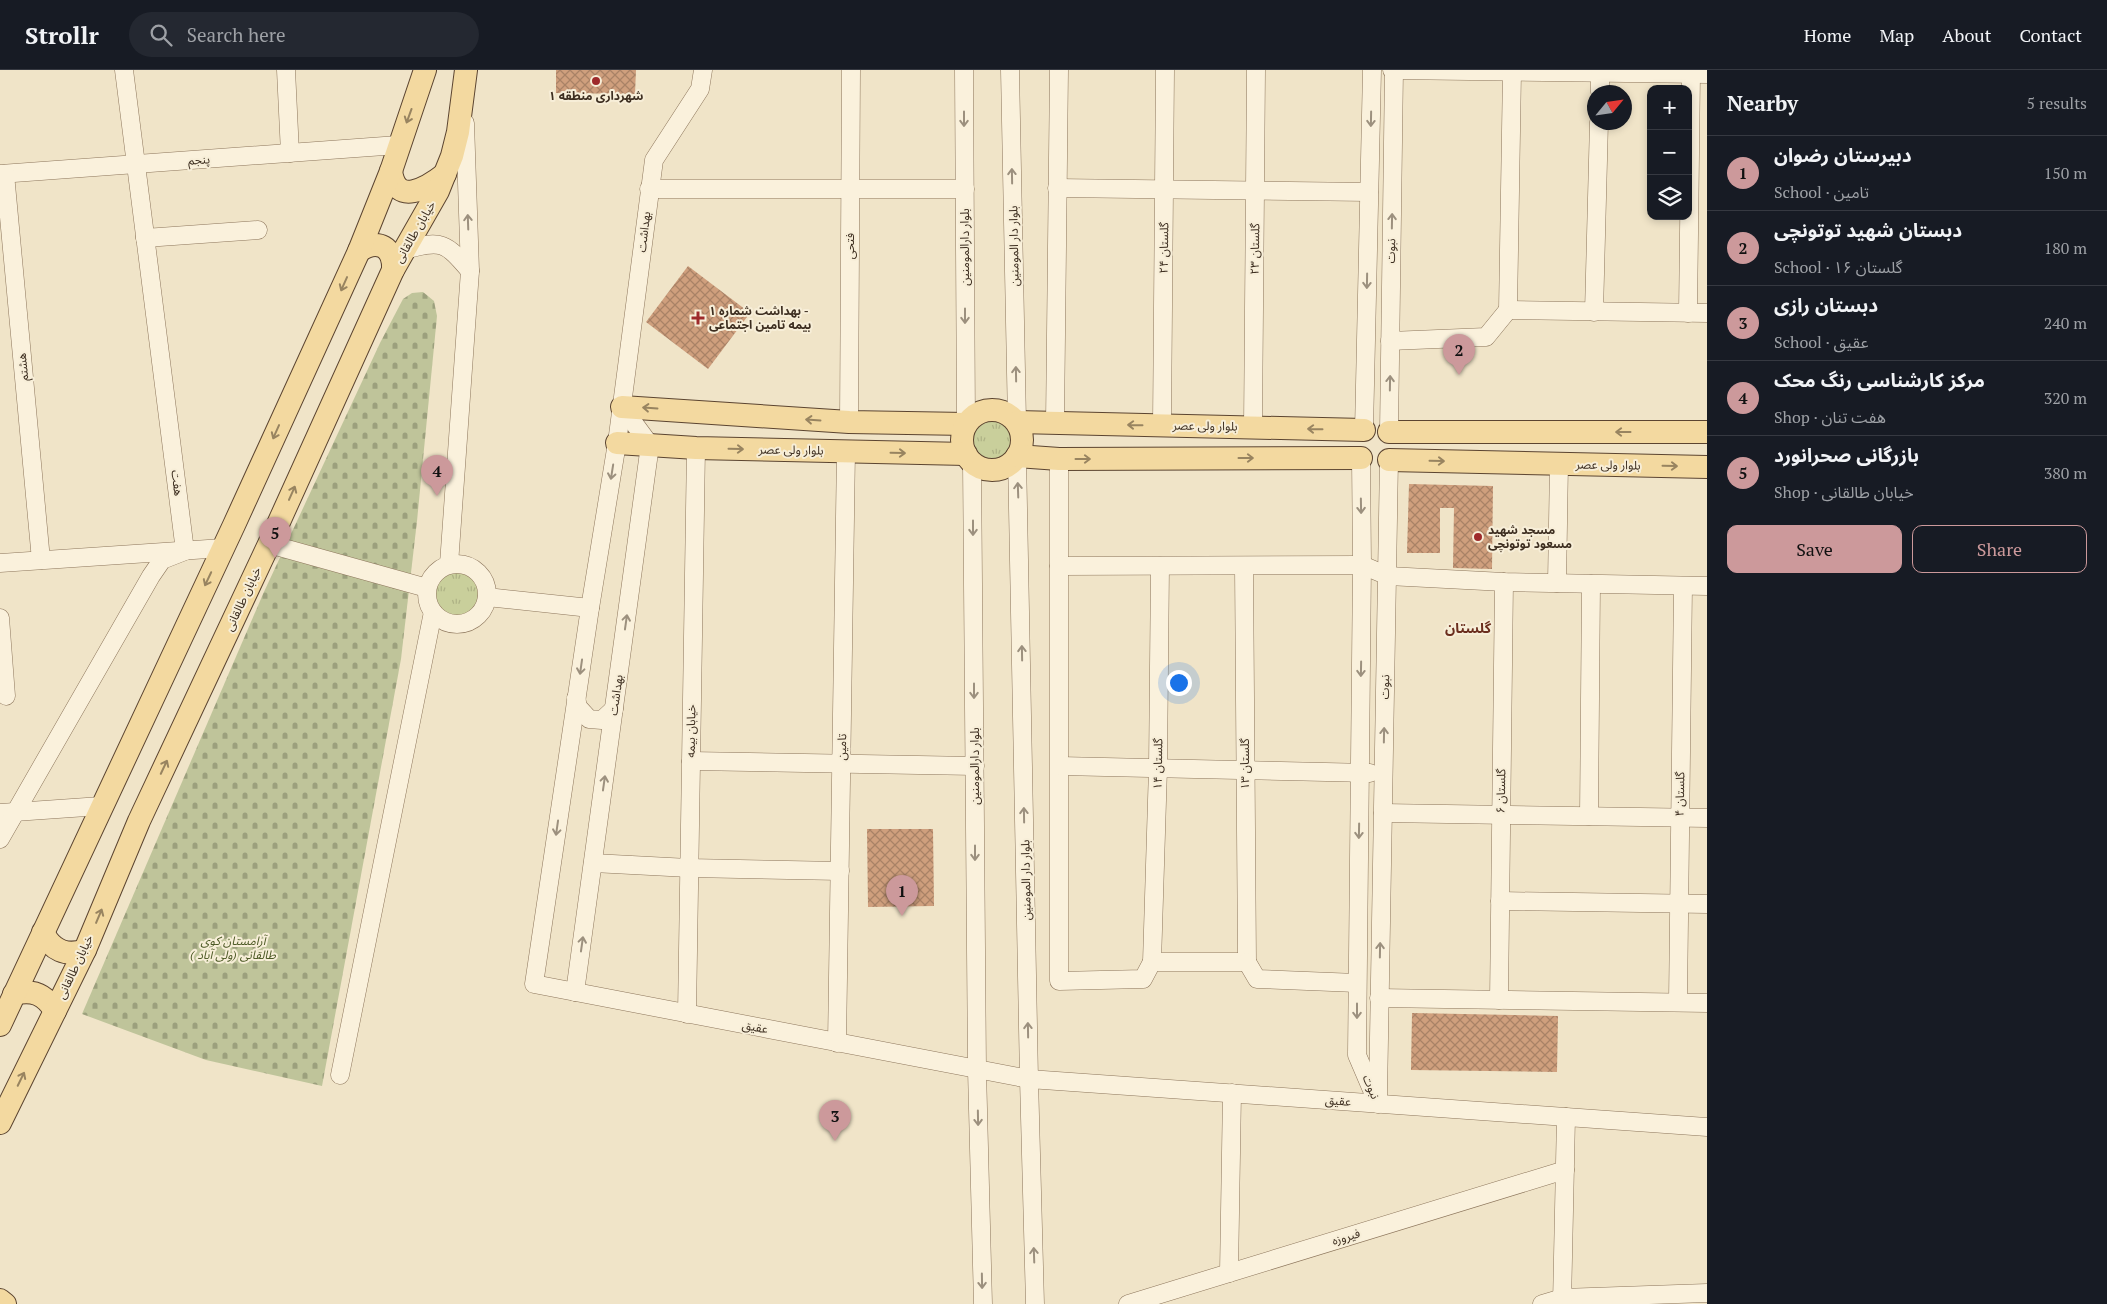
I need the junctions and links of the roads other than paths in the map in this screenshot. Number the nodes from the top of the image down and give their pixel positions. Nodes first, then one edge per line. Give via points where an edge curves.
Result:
1 (124, 70) edge
2 (286, 70) edge
3 (424, 70) edge
4 (703, 70) edge
5 (851, 70) edge
6 (964, 70) edge
7 (1010, 70) edge
8 (1059, 70) edge
9 (1165, 70) edge
10 (1256, 70) edge
11 (1372, 70) edge
12 (1393, 70) edge
13 (1512, 72) junction
14 (1600, 73) junction
15 (1699, 74) edge
16 (465, 81) edge
17 (1600, 85) edge
18 (1599, 130) edge
19 (398, 145) junction
20 (290, 153) junction
21 (136, 164) junction
22 (391, 171) junction
23 (2, 174) edge
24 (445, 174) junction
25 (850, 188) junction
26 (1057, 188) junction
27 (649, 189) junction
28 (965, 189) junction
29 (1164, 189) junction
30 (1255, 190) junction
31 (1369, 192) junction
32 (258, 230) dead end
33 (146, 238) junction
34 (405, 250) junction
35 (359, 251) junction
36 (393, 270) junction
37 (470, 271) junction
38 (1508, 310) junction
39 (1594, 312) junction
40 (1688, 313) junction
41 (1707, 314) edge
42 (1390, 341) junction
43 (622, 406) junction
44 (849, 422) junction
45 (1017, 422) junction
46 (1055, 423) junction
47 (966, 424) junction
48 (1162, 425) junction
49 (1253, 428) junction
50 (1364, 430) junction
51 (1389, 432) junction
52 (1707, 432) edge
53 (617, 443) junction
54 (650, 445) junction
55 (696, 448) junction
56 (846, 452) junction
57 (1017, 456) junction
58 (969, 458) junction
59 (1360, 458) junction
60 (1059, 459) junction
61 (1389, 460) junction
62 (1559, 464) junction
63 (1707, 467) edge
64 (269, 544) junction
65 (222, 548) junction
66 (185, 551) junction
67 (41, 560) junction
68 (0, 563) edge
69 (449, 564) junction
70 (1059, 566) junction
71 (1160, 566) junction
72 (1244, 566) junction
73 (1362, 566) junction
74 (1388, 576) junction
75 (1504, 582) junction
76 (1557, 584) junction
77 (1592, 584) junction
78 (1683, 586) junction
79 (1707, 586) edge
80 (428, 588) junction
81 (487, 597) junction
82 (590, 608) junction
83 (433, 612) junction
84 (0, 618) edge
85 (6, 696) dead end
86 (576, 698) junction
87 (614, 709) junction
88 (691, 761) junction
89 (842, 764) junction
90 (975, 766) junction
91 (1060, 766) junction
92 (1158, 768) junction
93 (1246, 770) junction
94 (1360, 772) junction
95 (1383, 773) junction
96 (101, 806) junction
97 (8, 813) edge
98 (1383, 813) junction
99 (1501, 815) junction
100 (1589, 816) junction
101 (1680, 818) junction
102 (1707, 818) edge
103 (0, 840) edge
104 (593, 863) junction
105 (689, 868) junction
106 (840, 871) junction
107 (1500, 901) junction
108 (1679, 904) junction
109 (1707, 904) edge
110 (43, 932) junction
111 (84, 950) junction
112 (1152, 962) junction
113 (1247, 962) junction
114 (1357, 983) junction
115 (534, 984) joint
116 (575, 992) junction
117 (14, 994) junction
118 (1380, 998) junction
119 (1499, 1000) junction
120 (1678, 1002) junction
121 (1707, 1003) edge
122 (54, 1010) junction
123 (687, 1014) junction
124 (0, 1025) edge
125 (837, 1043) junction
126 (977, 1070) junction
127 (340, 1075) dead end
128 (1029, 1079) junction
129 (1232, 1094) junction
130 (1378, 1104) junction
131 (1566, 1117) junction
132 (0, 1123) edge
133 (1707, 1127) edge
134 (1565, 1170) junction
135 (1229, 1273) junction
136 (1707, 1293) edge
137 (0, 1300) edge
138 (1562, 1301) edge
139 (5, 1304) edge
140 (983, 1304) edge
141 (1035, 1304) edge
142 (1128, 1304) edge
143 (1542, 1304) edge

1 - 21 street, هفت
2 - 20 street
3 -> 19 main road
4 - 27 street, بهداشت via 700,89 654,160
5 - 25 street, فتحی
6 -> 28 street, بلوار دارالمومنین
45 -> 7 street, بلوار دار المومنین
8 - 26 street
9 - 29 street, گلستان ۲۴
10 - 30 street, گلستان ۲۳
11 -> 31 street, نبوت
12 - 13 street
42 -> 12 street, نبوت
13 - 14 street
13 - 38 street
14 - 15 street
14 - 17 street
15 - 40 street
16 - 24 main road, خیابان طالقانی via 458,132
37 -> 16 street
18 - 39 street
19 - 20 street, پنجم
19 - 22 main road
20 - 21 street, پنجم
21 - 23 street, پنجم
21 - 33 street, هفت
22 - 24 main road via 392,181 399,189 408,192 430,186
22 - 35 main road
23 - 67 street, هشتم
24 - 34 main road, خیابان طالقانی
25 - 27 street
25 - 28 street
25 - 44 street, فتحی
26 - 29 street
26 - 46 street
27 - 43 street, بهداشت
28 -> 47 street, بلوار دارالمومنین
29 - 30 street
29 - 48 street, گلستان ۲۴
30 - 31 street
30 - 49 street, گلستان ۲۳
31 -> 50 street, نبوت
32 - 33 street
33 - 66 street, هفت
34 - 36 main road, خیابان طالقانی
34 - 37 street via 425,244 442,244 454,252
35 - 36 main road via 368,245 378,244 388,250 393,259
35 -> 65 main road
64 -> 36 main road, خیابان طالقانی
37 - 69 street
38 - 39 street
38 - 42 street via 1486,336
39 - 40 street
40 - 41 street
51 -> 42 street, نبوت
44 -> 43 main road
43 - 53 street, بهداشت
43 - 54 street
44 - 47 main road
45 - 46 main road, بلوار ولی عصر
45 - 47 main road via 1010,415 991,409 973,416
45 - 57 main road via 1022,439
48 -> 46 main road, بلوار ولی عصر
47 - 58 main road via 962,439
48 - 49 main road, بلوار ولی عصر
50 -> 49 main road, بلوار ولی عصر
50 - 51 main road via 1380,427
50 - 59 main road via 1356,446
52 -> 51 main road
51 - 61 main road via 1395,449
53 - 54 main road, بلوار ولی عصر
53 -> 82 street, بهداشت
54 - 55 main road, بلوار ولی عصر
87 -> 54 street, بهداشت
55 -> 56 main road, بلوار ولی عصر
55 - 88 street, خیابان بیمه
56 -> 58 main road, بلوار ولی عصر
56 - 89 street, تامین
57 - 58 main road via 1006,466 991,470 981,468
57 - 60 main road
128 -> 57 street, بلوار دار المومنین
58 -> 90 street, بلوار دارالمومنین
60 -> 59 main road
59 - 61 main road via 1371,464
59 -> 73 street, نبوت
60 - 70 street
61 -> 62 main road, بلوار ولی عصر
61 - 74 street, نبوت
62 -> 63 main road, بلوار ولی عصر
62 - 76 street
64 - 80 street
111 -> 64 main road, خیابان طالقانی via 138,821
65 - 66 street
65 -> 96 main road
66 - 67 street
66 - 97 street via 162,560 150,576
67 - 68 street
69 - 80 street via 433,575
69 - 81 street via 459,563 477,571 487,588
70 - 71 street
70 - 91 street
71 - 72 street
71 - 92 street, گلستان ۱۴
72 - 73 street
72 - 93 street, گلستان ۱۳
73 - 74 street
73 -> 94 street, نبوت
74 - 75 street
95 -> 74 street, نبوت
75 - 76 street
75 - 99 street, گلستان ۶
76 - 77 street
77 - 78 street
77 - 100 street
78 - 79 street
78 - 101 street, گلستان ۴
80 - 83 street via 428,603
81 - 82 street
81 - 83 street via 478,615 460,624 440,619
82 -> 86 street, بهداشت
83 - 127 street
84 - 85 street
86 - 87 street via 578,708 589,719 602,720
86 -> 115 street, بهداشت
104 -> 87 street, بهداشت
88 - 89 street
88 - 105 street, خیابان بیمه
89 - 90 street
89 - 106 street, تامین
90 -> 126 street, بلوار دارالمومنین
91 - 92 street
91 - 112 street via 1059,981 1143,979
92 - 93 street
92 - 112 street, گلستان ۱۴
93 - 94 street
93 - 113 street, گلستان ۱۳
94 - 95 street
94 -> 114 street, نبوت
95 - 98 street, نبوت
96 - 97 street
96 - 110 main road
97 - 103 street
98 - 99 street
118 -> 98 street, نبوت
99 - 100 street
99 - 107 street, گلستان ۶
100 - 101 street
101 - 102 street
101 - 108 street, گلستان ۴
104 - 105 street
116 -> 104 street, بهداشت
105 - 106 street
105 - 123 street, خیابان بیمه
106 - 125 street, تامین
107 - 108 street
107 - 119 street, گلستان ۶
108 - 109 street
108 - 120 street, گلستان ۴
110 - 111 main road via 52,946 60,951 76,953
110 - 117 main road
111 - 122 main road, خیابان طالقانی
112 - 113 street
113 - 114 street via 1257,979
114 -> 130 street, نبوت via 1357,1055
115 - 116 street, عقیق
116 - 123 street, عقیق
117 - 122 main road via 34,992
117 - 124 main road
118 - 119 street
118 - 130 street, نبوت
119 - 120 street
120 - 121 street
132 -> 122 main road, خیابان طالقانی
123 - 125 street, عقیق
125 - 126 street, عقیق
126 - 128 street, عقیق
126 -> 140 street
128 - 129 street, عقیق
141 -> 128 street, بلوار دار المومنین
129 - 130 street, عقیق
129 - 135 street
130 - 131 street, عقیق
131 - 133 street, عقیق
131 - 134 street
134 - 135 street, فیروزه
134 - 138 street
135 - 142 street, فیروزه
136 - 138 street
137 - 139 main road
138 - 143 street

